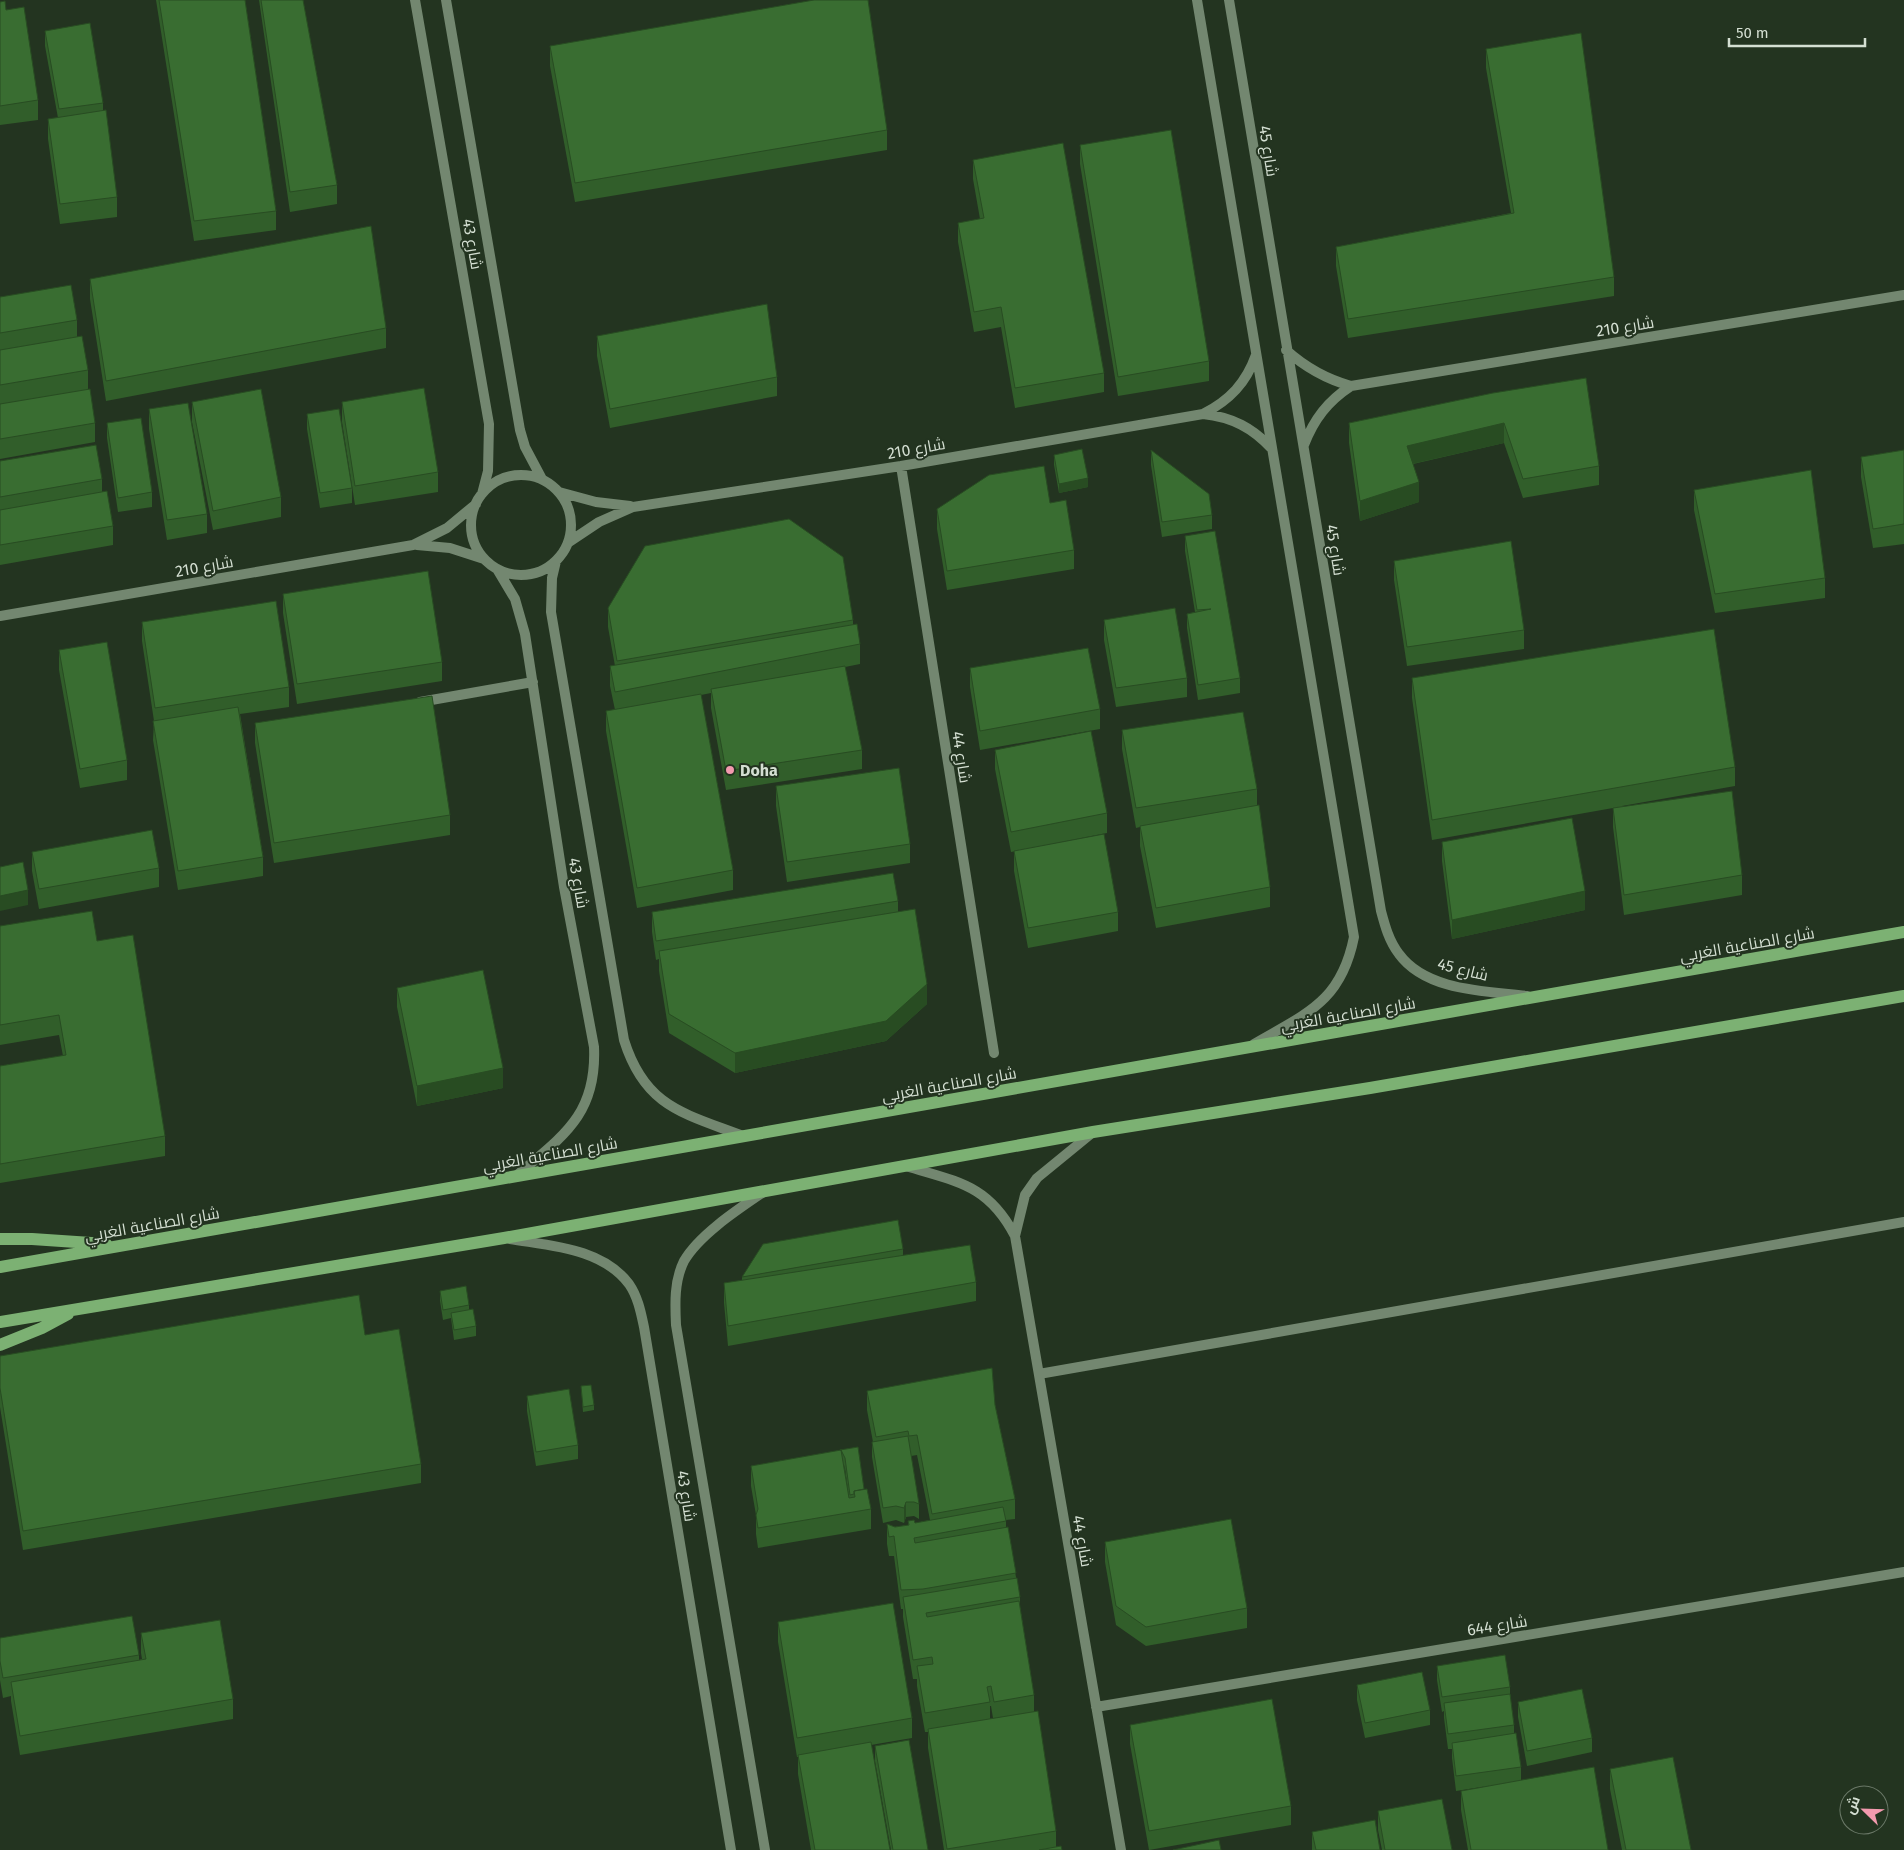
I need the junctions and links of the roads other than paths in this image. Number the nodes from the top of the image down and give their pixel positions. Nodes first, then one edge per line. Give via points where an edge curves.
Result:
1 (415, 0) edge
2 (446, 0) edge
3 (1197, 0) edge
4 (1228, 0) edge
5 (1904, 295) edge
6 (1286, 350) junction
7 (1256, 354) junction
8 (1352, 386) junction
9 (1203, 414) junction
10 (1304, 445) junction
11 (1272, 449) junction
12 (901, 466) junction
13 (542, 479) junction
14 (559, 492) junction
15 (482, 494) junction
16 (476, 504) junction
17 (633, 507) junction
18 (569, 542) junction
19 (413, 545) junction
20 (484, 559) junction
21 (556, 561) junction
22 (497, 569) junction
23 (0, 616) edge
24 (533, 682) junction
25 (405, 705) edge
26 (1904, 932) edge
27 (1904, 996) edge
28 (1538, 998) junction
29 (1246, 1049) junction
30 (994, 1053) dead end
31 (1094, 1132) junction
32 (743, 1136) junction
33 (904, 1166) junction
34 (515, 1177) junction
35 (763, 1192) junction
36 (1904, 1222) edge
37 (1015, 1236) junction
38 (504, 1238) junction
39 (0, 1239) edge
40 (126, 1246) junction
41 (0, 1267) edge
42 (76, 1310) junction
43 (0, 1322) edge
44 (0, 1346) edge
45 (1039, 1374) junction
46 (1904, 1572) edge
47 (1096, 1707) junction
48 (731, 1850) edge
49 (765, 1850) edge
50 (1121, 1850) edge

1 - 15 street, شارع 43 via 489,424 488,463
2 - 13 street, شارع 43 via 520,430 528,455
3 - 7 street
4 - 6 street, شارع 45
5 - 8 street, شارع 210
6 - 8 street, شارع 210 via 1310,369
6 - 10 street, شارع 45
7 - 9 street, شارع 210 via 1246,377 1231,396
7 - 11 street
8 - 10 street, شارع 210 via 1338,394 1322,411
9 - 11 street, شارع 210 via 1219,416 1249,428
9 - 12 street, شارع 210
10 - 28 street, شارع 45 via 1387,932 1399,954 1416,971 1441,982 1468,989
11 - 29 street via 1354,937 1349,962 1338,984 1321,1002
12 - 17 street, شارع 210
12 - 30 street, شارع 44
13 - 14 street
13 - 15 street via 510,476
14 - 17 street, شارع 210
14 - 18 street via 566,501 572,521
15 - 16 street
16 - 19 street, شارع 210 via 447,528
16 - 20 street via 471,527 477,549
17 - 18 street, شارع 210 via 600,522
18 - 21 street
19 - 20 street, شارع 210 via 450,548
19 - 23 street, شارع 210
20 - 22 street
21 - 22 street via 546,569 528,575 509,574
21 - 32 street, شارع 43 via 551,612 631,1065 644,1085 662,1101 683,1113
22 - 24 street, شارع 43 via 521,616
24 - 25 street
24 - 34 street, شارع 43 via 595,1069 591,1090 578,1116 554,1143
26 - 28 main road, شارع الصناعية الغربي
27 - 31 main road
28 - 29 main road, شارع الصناعية الغربي
29 - 32 main road, شارع الصناعية الغربي
31 - 33 main road
31 - 37 street, شارع 44 via 1037,1178 1025,1195
32 - 34 main road, شارع الصناعية الغربي
33 - 35 main road
33 - 37 street, شارع 44 via 975,1189 1005,1217
34 - 40 main road, شارع الصناعية الغربي
35 - 38 main road
35 - 49 street, شارع 43 via 709,1232 685,1261 674,1300
36 - 45 street
37 - 45 street, شارع 44
38 - 42 main road
38 - 48 street, شارع 43 via 564,1248 601,1260 617,1270 630,1285 638,1302
39 - 40 main road
40 - 41 main road, شارع الصناعية الغربي
42 - 43 main road
42 - 44 main road
45 - 47 street, شارع 44
46 - 47 street, شارع 644
47 - 50 street, شارع 44

